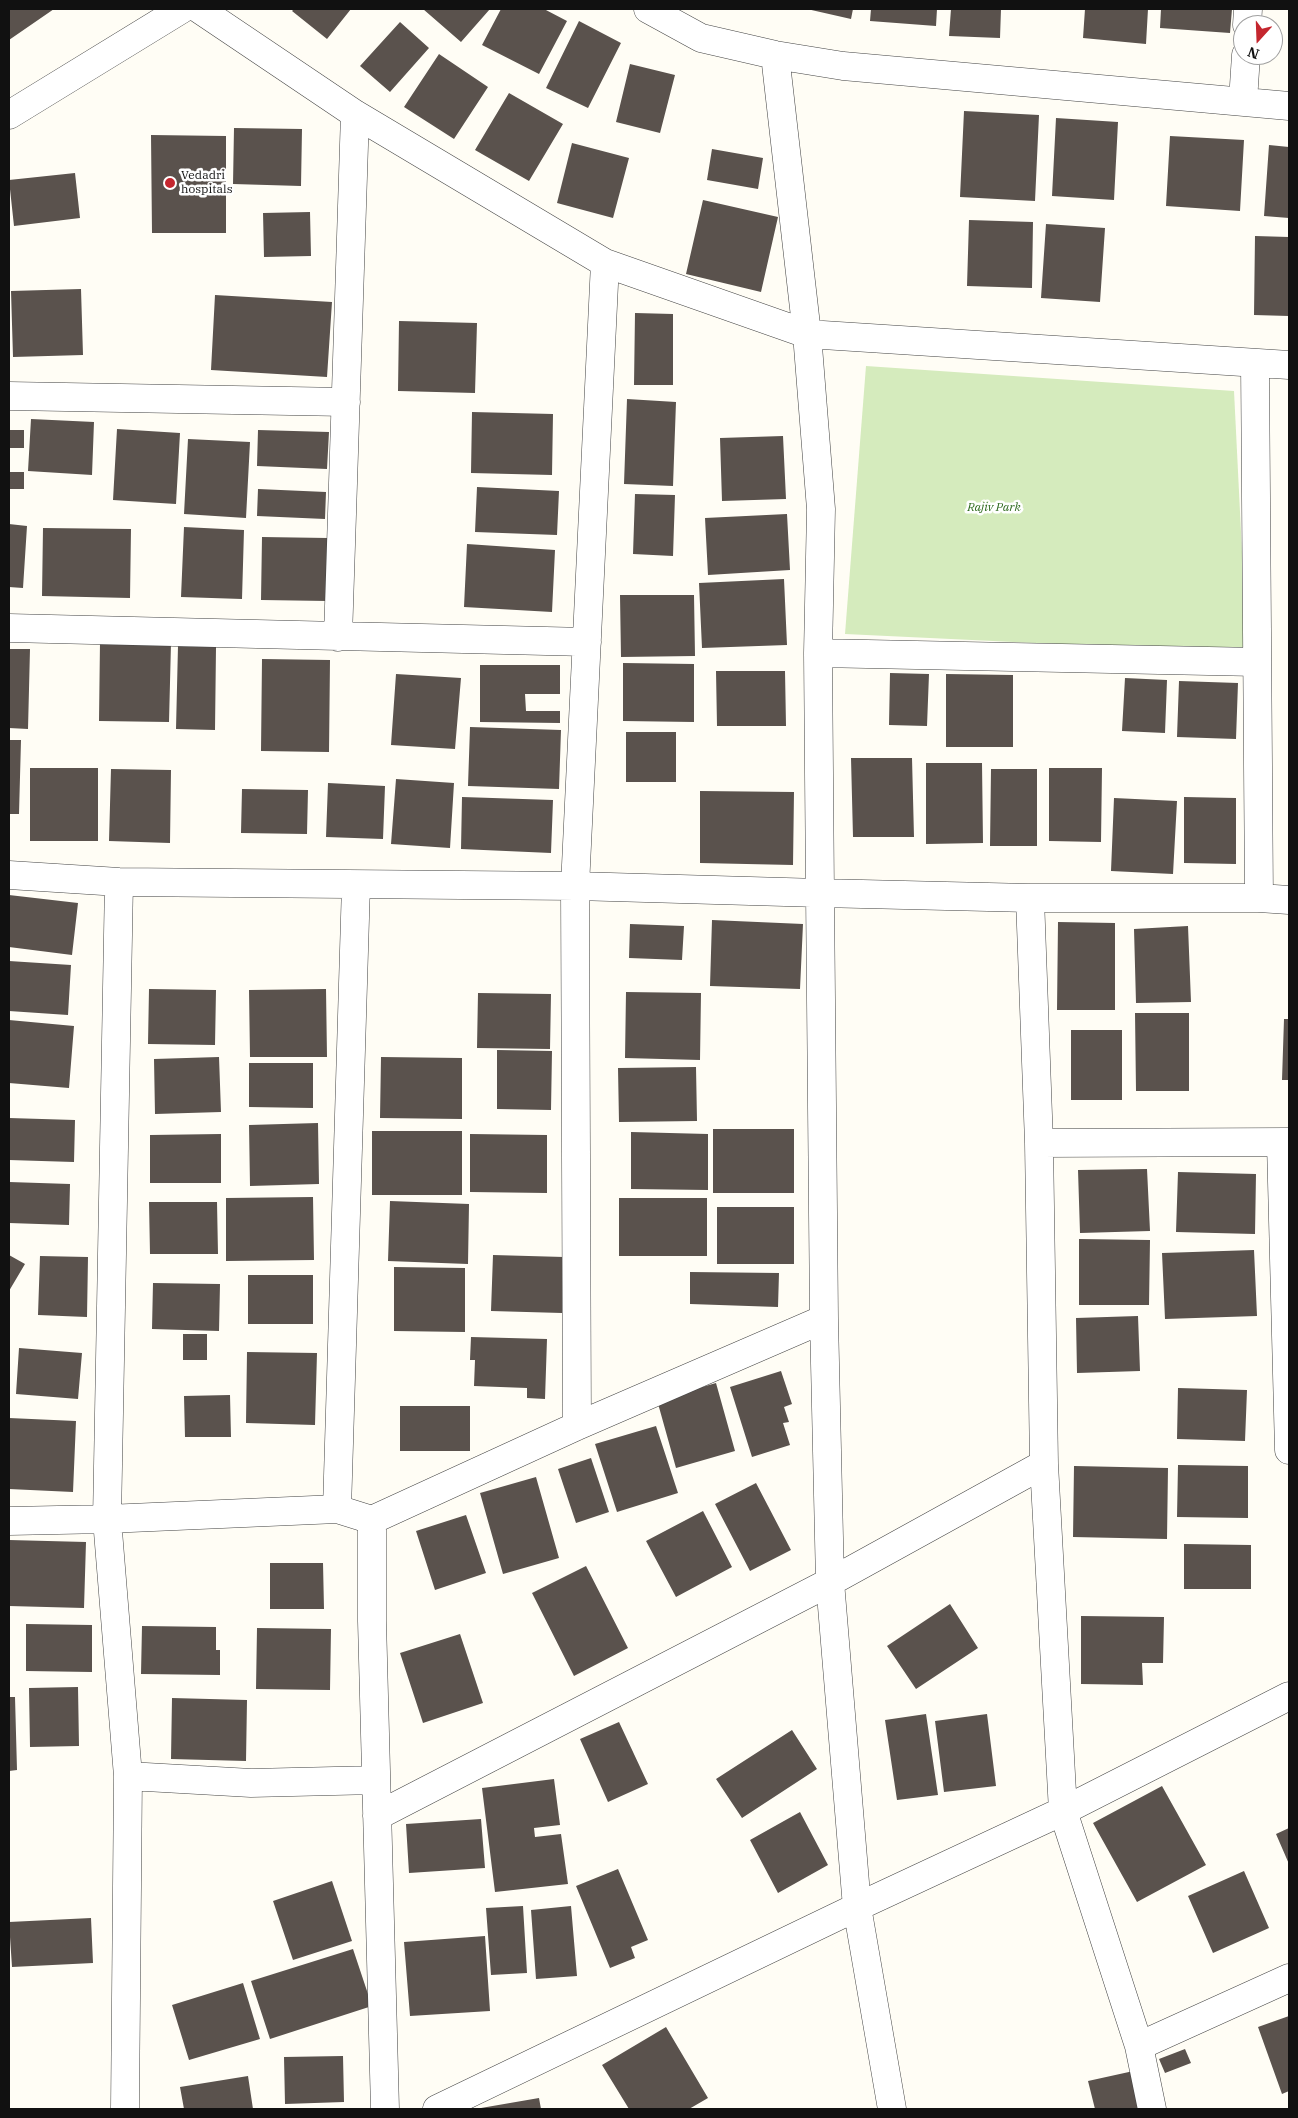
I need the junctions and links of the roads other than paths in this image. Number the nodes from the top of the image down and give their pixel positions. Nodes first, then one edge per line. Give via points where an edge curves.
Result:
1 (182, 9) edge
2 (199, 9) edge
3 (648, 9) edge
4 (775, 55) junction
5 (1245, 65) edge
6 (1243, 101) junction
7 (1289, 106) edge
8 (356, 114) junction
9 (9, 115) edge
10 (605, 263) junction
11 (807, 334) junction
12 (1255, 363) junction
13 (1289, 366) edge
14 (9, 396) edge
15 (346, 402) junction
16 (9, 628) edge
17 (338, 638) junction
18 (587, 642) junction
19 (818, 653) junction
20 (1257, 662) junction
21 (9, 876) edge
22 (118, 882) junction
23 (356, 884) junction
24 (575, 886) junction
25 (820, 893) junction
26 (1030, 898) junction
27 (1259, 898) junction
28 (1289, 900) edge
29 (1039, 1143) junction
30 (1285, 1143) edge
31 (824, 1319) junction
32 (577, 1426) junction
33 (1289, 1450) edge
34 (1044, 1464) junction
35 (337, 1509) junction
36 (107, 1519) junction
37 (372, 1520) junction
38 (9, 1521) edge
39 (830, 1582) junction
40 (1289, 1696) edge
41 (128, 1776) junction
42 (376, 1780) junction
43 (1063, 1811) junction
44 (377, 1816) junction
45 (857, 1907) junction
46 (1289, 1978) edge
47 (1139, 2046) junction
48 (124, 2109) edge
49 (385, 2109) edge
50 (437, 2109) edge
51 (892, 2109) edge
52 (1152, 2109) edge

1 - 9 street
2 - 8 street
3 - 4 street via 701,38
4 - 6 street via 843,66
4 - 11 street
5 - 6 street
6 - 7 street
8 - 10 street
8 - 15 street
10 - 11 street
10 - 18 street
11 - 12 street
11 - 19 street via 821,509
12 - 13 street
12 - 20 street
14 - 15 street
15 - 17 street
16 - 17 street
17 - 18 street
18 - 24 street
19 - 20 street
19 - 25 street
20 - 27 street
21 - 22 street
22 - 23 street
22 - 36 street
23 - 24 street
23 - 35 street
24 - 25 street
24 - 32 street
25 - 26 street
25 - 31 street
26 - 27 street
26 - 29 street
27 - 28 street
29 - 30 street
29 - 34 street
30 - 33 street
31 - 32 street
31 - 39 street
32 - 37 street
34 - 39 street
34 - 43 street
35 - 36 street
35 - 37 street
36 - 38 street
36 - 41 street
37 - 42 street
39 - 44 street
39 - 45 street
40 - 43 street
41 - 42 street via 251,1783
41 - 48 street
42 - 44 street
43 - 45 street
43 - 47 street
44 - 49 street
45 - 50 street
45 - 51 street
46 - 47 street
47 - 52 street

